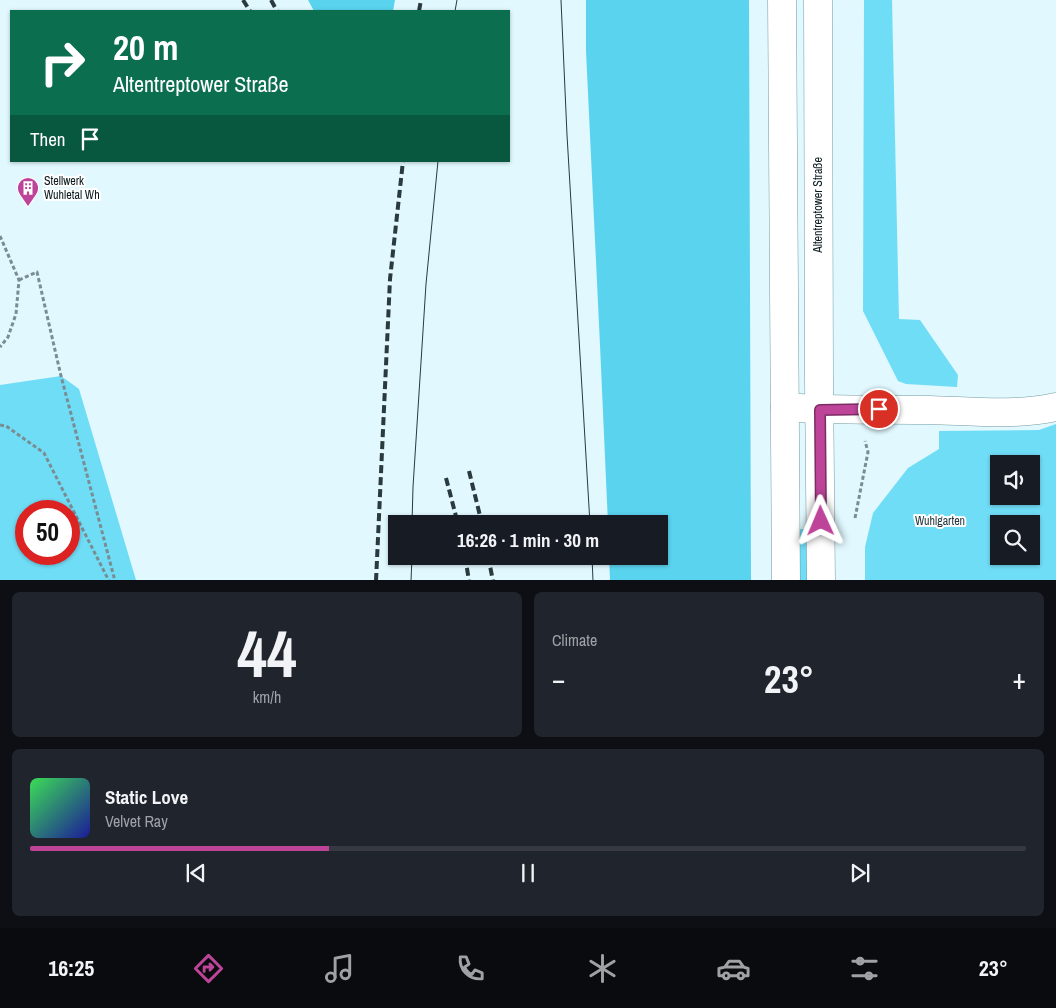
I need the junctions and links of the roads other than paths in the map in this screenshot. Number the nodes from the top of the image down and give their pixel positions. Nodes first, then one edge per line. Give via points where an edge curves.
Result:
1 (782, 0) edge
2 (818, 0) edge
3 (785, 407) junction
4 (1056, 407) edge
5 (820, 410) junction
6 (786, 580) edge
7 (821, 580) edge

1 - 3 main road
2 - 5 main road, Altentreptower Straße
3 - 5 main road
3 - 6 main road
4 - 5 main road via 1004,412
5 - 7 main road, Altentreptower Straße

